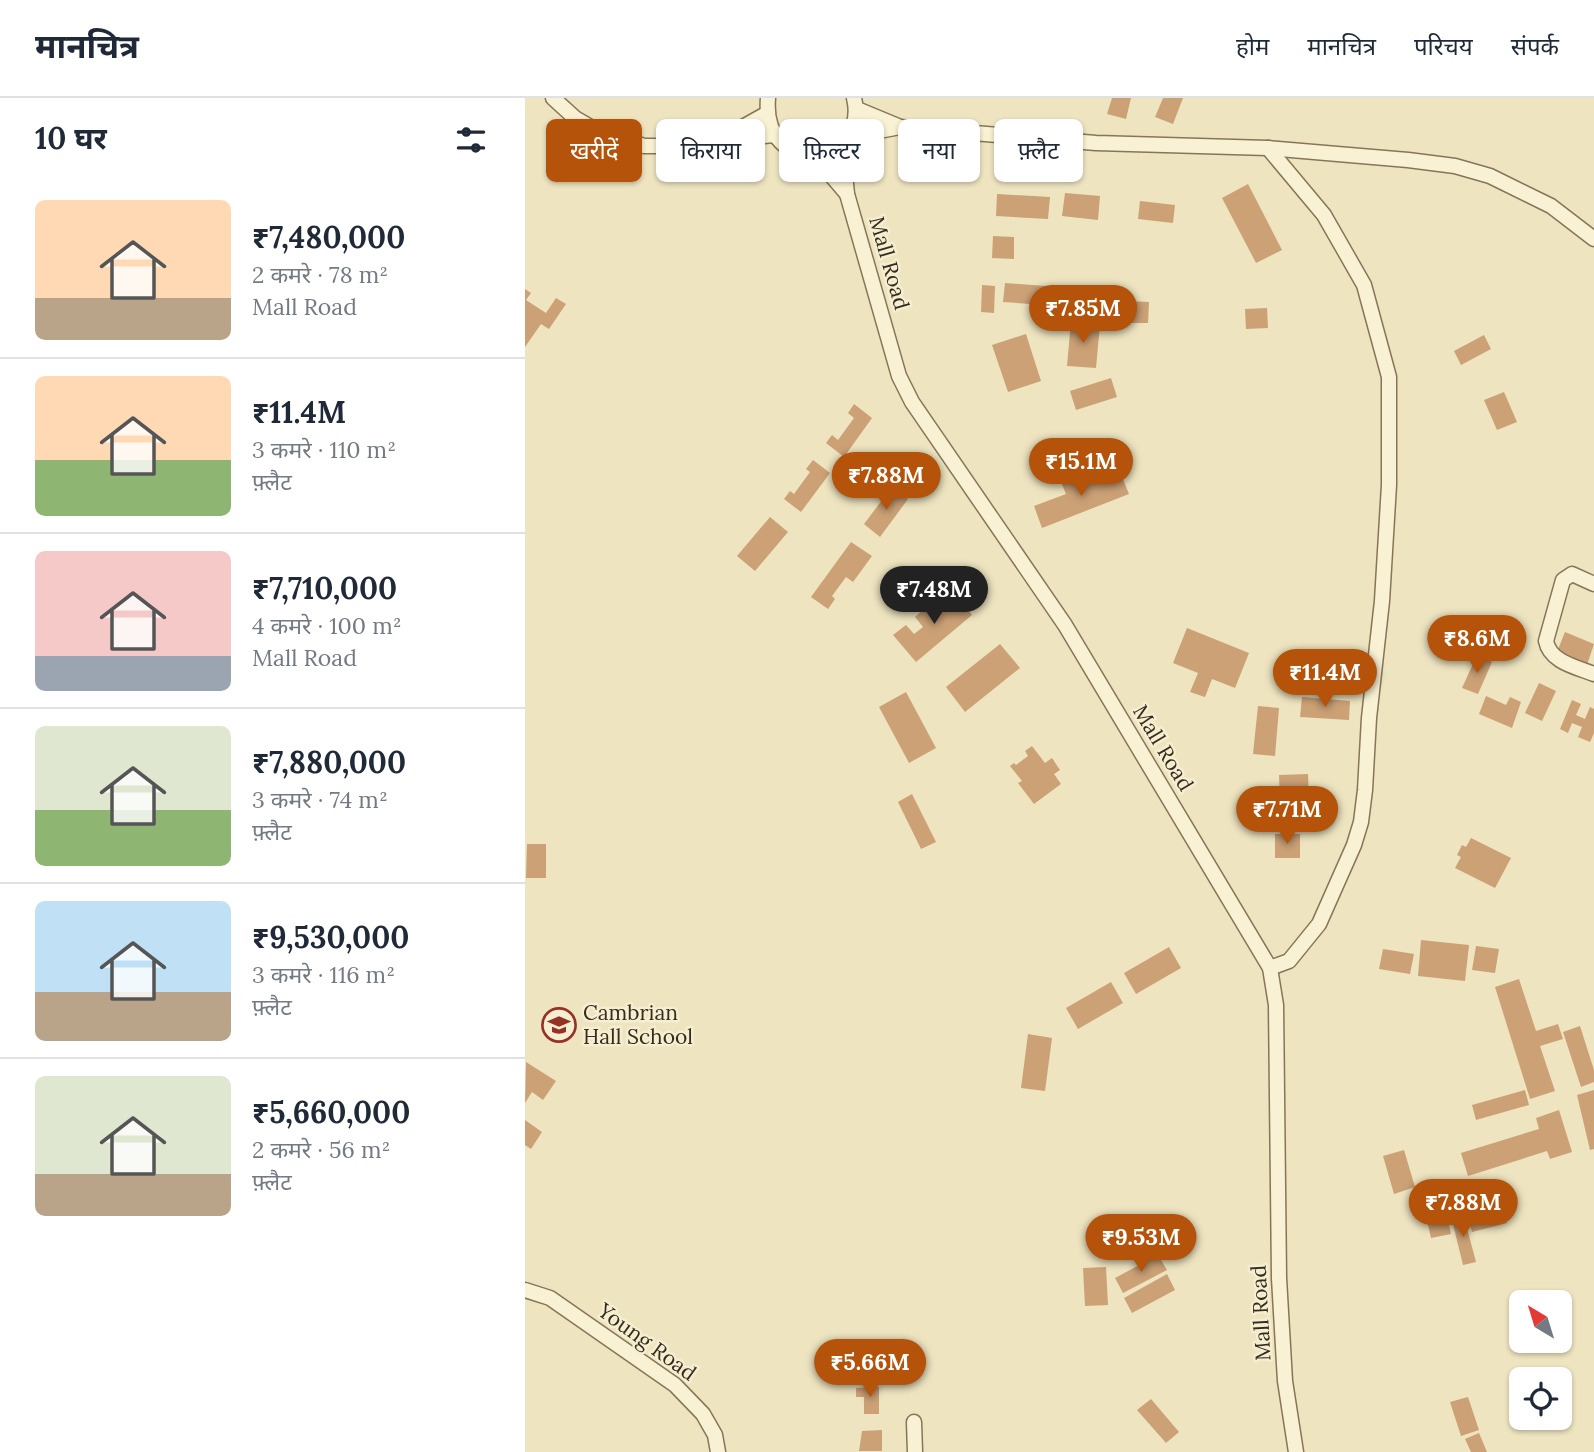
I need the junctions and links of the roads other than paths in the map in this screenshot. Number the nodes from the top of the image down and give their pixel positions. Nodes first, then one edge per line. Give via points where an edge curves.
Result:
1 (553, 98) edge
2 (768, 98) edge
3 (855, 104) edge
4 (766, 114) junction
5 (757, 119) edge
6 (898, 126) edge
7 (980, 134) edge
8 (774, 135) junction
9 (765, 136) edge
10 (779, 140) edge
11 (656, 146) edge
12 (1268, 148) junction
13 (837, 182) edge
14 (846, 182) edge
15 (847, 194) junction
16 (1594, 239) edge
17 (1594, 584) edge
18 (1594, 674) edge
19 (1270, 968) junction
20 (525, 1290) edge
21 (914, 1422) dead end
22 (718, 1452) edge
23 (915, 1452) edge
24 (1296, 1452) edge

1 - 11 street via 594,129
2 - 4 street
3 - 6 street
4 - 5 street
4 - 8 street
7 - 12 street via 1095,143
8 - 9 street
8 - 10 street
12 - 16 street via 1455,166 1490,176 1551,206
12 - 19 street via 1324,215 1364,285 1389,377 1383,588 1361,822 1319,924 1289,961
13 - 15 street
14 - 15 street
15 - 19 street, Mall Road via 899,376 912,402 1065,625
17 - 18 street via 1571,575 1563,580 1546,640 1555,657
19 - 24 street, Mall Road via 1276,1005 1279,1278 1285,1381
20 - 22 street, Young Road via 550,1298 675,1385 703,1414 715,1434
21 - 23 street

